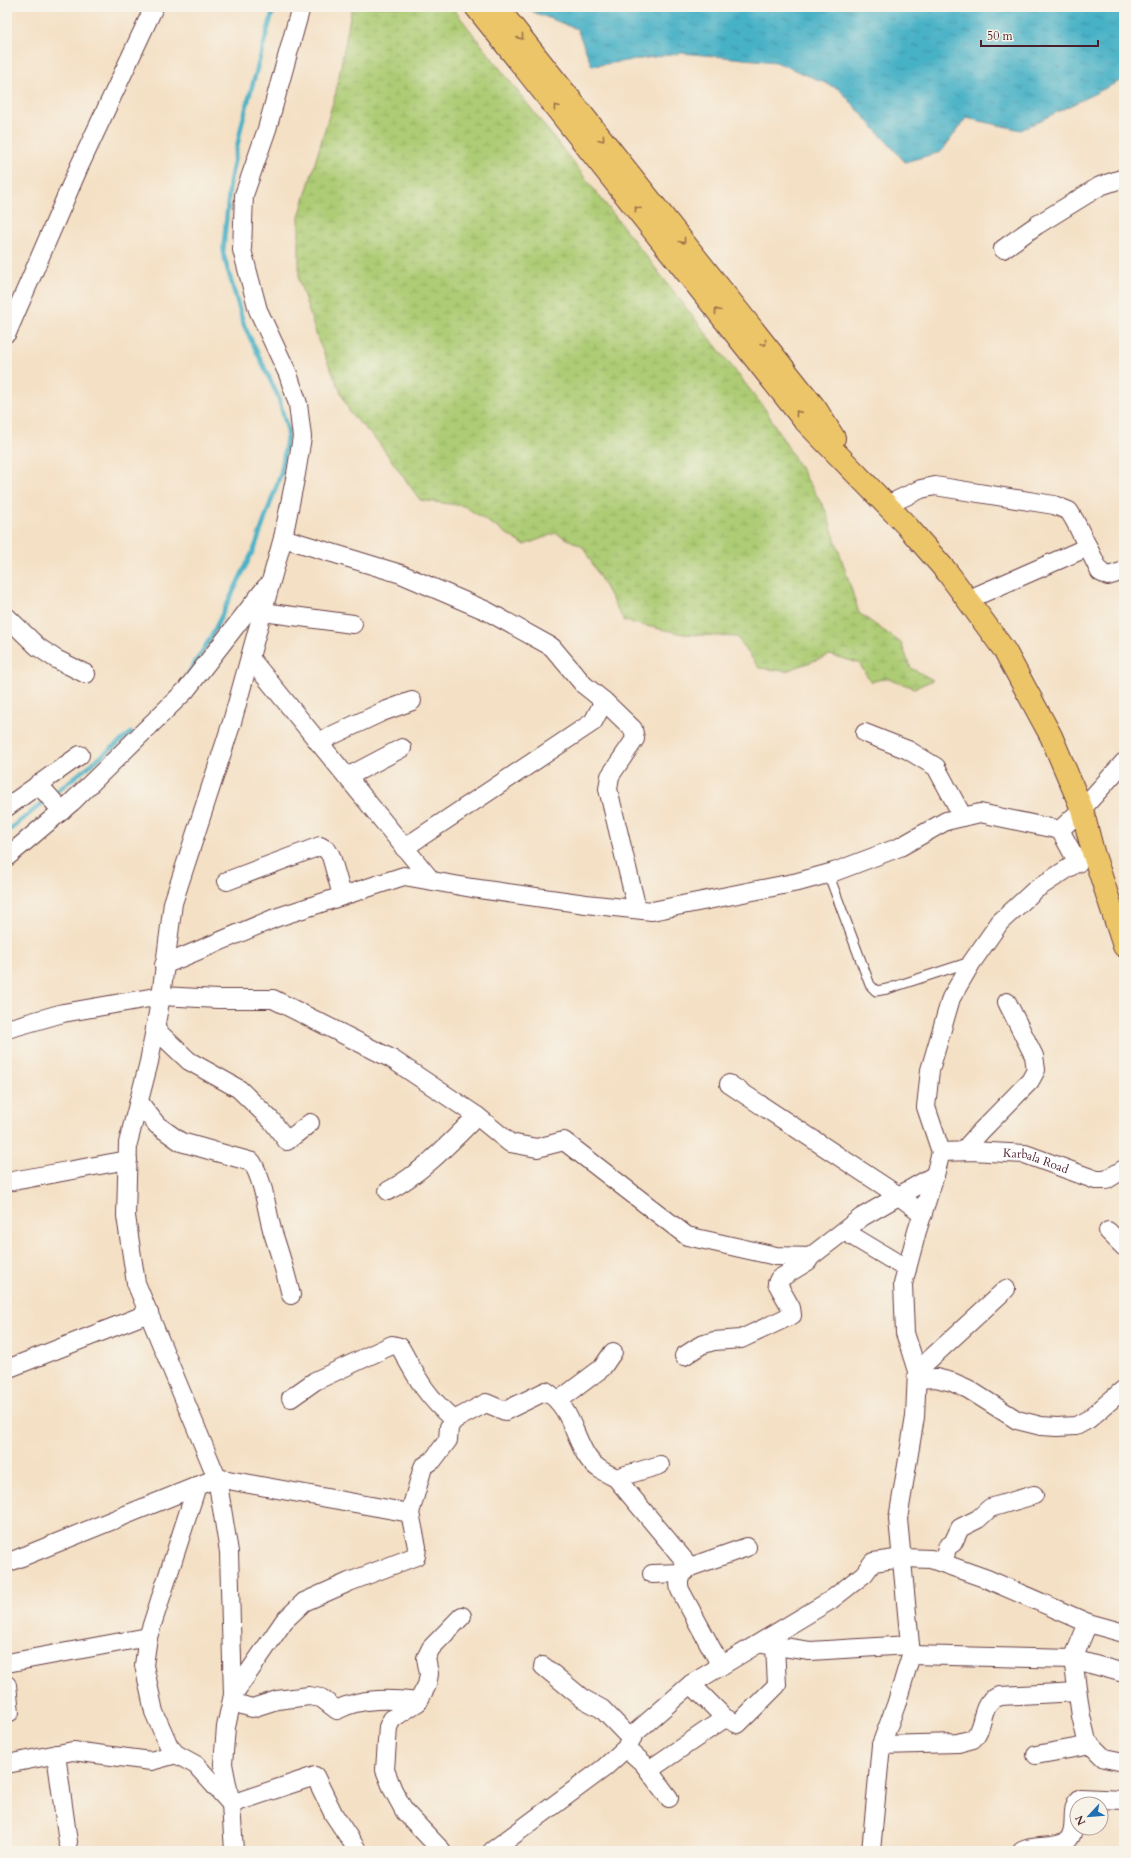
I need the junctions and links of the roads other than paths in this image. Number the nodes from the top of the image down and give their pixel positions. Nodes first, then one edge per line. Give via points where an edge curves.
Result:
1 (154, 7) edge
2 (300, 7) edge
3 (476, 7) edge
4 (497, 7) edge
5 (1124, 178) edge
6 (1003, 249) dead end
7 (7, 333) edge
8 (854, 472) junction
9 (887, 505) junction
10 (283, 538) junction
11 (1088, 547) junction
12 (1124, 571) edge
13 (272, 580) junction
14 (967, 600) junction
15 (263, 612) junction
16 (7, 617) edge
17 (353, 624) dead end
18 (250, 658) junction
19 (86, 674) dead end
20 (412, 701) dead end
21 (604, 701) junction
22 (865, 733) dead end
23 (318, 742) junction
24 (402, 748) dead end
25 (80, 755) dead end
26 (1124, 762) edge
27 (347, 778) junction
28 (41, 787) junction
29 (7, 806) edge
30 (59, 808) junction
31 (1082, 809) junction
32 (963, 817) junction
33 (1060, 830) junction
34 (404, 848) junction
35 (7, 857) edge
36 (1086, 857) junction
37 (828, 873) junction
38 (431, 880) junction
39 (227, 881) dead end
40 (342, 895) junction
41 (637, 909) junction
42 (1124, 946) edge
43 (972, 962) junction
44 (164, 965) junction
45 (161, 996) junction
46 (1007, 1002) dead end
47 (7, 1029) edge
48 (155, 1029) junction
49 (729, 1084) dead end
50 (139, 1102) junction
51 (477, 1116) junction
52 (310, 1123) dead end
53 (963, 1151) junction
54 (941, 1152) junction
55 (128, 1160) junction
56 (1124, 1168) edge
57 (936, 1175) junction
58 (7, 1182) edge
59 (388, 1191) dead end
60 (899, 1196) junction
61 (923, 1214) junction
62 (844, 1230) junction
63 (1108, 1231) dead end
64 (1124, 1247) edge
65 (810, 1257) junction
66 (907, 1269) junction
67 (1006, 1289) dead end
68 (291, 1296) dead end
69 (149, 1312) junction
70 (613, 1352) dead end
71 (684, 1356) dead end
72 (7, 1369) edge
73 (917, 1375) junction
74 (1124, 1389) edge
75 (291, 1398) dead end
76 (558, 1401) junction
77 (454, 1420) junction
78 (660, 1465) dead end
79 (217, 1478) junction
80 (616, 1478) junction
81 (197, 1486) junction
82 (1034, 1495) dead end
83 (410, 1513) junction
84 (747, 1547) dead end
85 (903, 1558) junction
86 (944, 1562) junction
87 (7, 1563) edge
88 (686, 1570) junction
89 (652, 1574) dead end
90 (462, 1616) dead end
91 (1088, 1623) junction
92 (1124, 1632) edge
93 (148, 1637) junction
94 (767, 1645) junction
95 (910, 1650) junction
96 (1073, 1659) junction
97 (7, 1663) edge
98 (543, 1666) dead end
99 (721, 1666) junction
100 (1124, 1673) edge
101 (691, 1684) junction
102 (7, 1685) edge
103 (1077, 1692) junction
104 (232, 1699) junction
105 (418, 1702) junction
106 (10, 1712) dead end
107 (725, 1718) junction
108 (629, 1744) junction
109 (881, 1745) junction
110 (1091, 1745) junction
111 (56, 1754) junction
112 (176, 1754) junction
113 (1036, 1755) dead end
114 (1124, 1762) edge
115 (7, 1764) edge
116 (649, 1770) junction
117 (669, 1798) dead end
118 (1124, 1800) edge
119 (231, 1804) junction
120 (68, 1842) dead end
121 (234, 1851) edge
122 (358, 1851) edge
123 (442, 1851) edge
124 (492, 1851) edge
125 (871, 1851) edge
126 (1022, 1851) edge

1 - 7 street via 79,167
2 - 10 street via 267,129 244,195 242,250 258,310 288,374 298,404 302,437
8 -> 3 main road via 803,419
4 -> 8 main road via 816,409
5 - 6 street via 1100,186
8 - 9 main road
9 - 11 street via 921,489 935,486 1054,505 1069,511
9 - 14 main road via 948,573
10 - 13 street
10 - 21 street via 401,574 487,611 552,647 584,685
11 - 12 street via 1100,572 1108,576
11 - 14 street
13 - 15 street
13 - 30 street via 186,690
14 - 31 main road via 1005,651 1051,736
15 - 17 street
15 - 18 street
16 - 19 street via 56,659
18 - 23 street
18 - 44 street via 232,722 173,903
20 - 23 street
21 - 34 street via 593,722
21 - 41 street via 633,729 635,739 610,776 608,789
22 - 32 street via 908,750 936,768
23 - 27 street
24 - 27 street
25 - 28 street
26 - 31 street
27 - 34 street
28 - 29 street
28 - 30 street
30 - 35 street
31 - 33 street
31 - 36 main road
32 - 33 street via 980,813
32 - 37 street via 946,821 900,847
33 - 36 street
34 - 38 street
36 - 42 main road
36 - 43 street via 1035,890 1000,922
37 - 41 street via 798,882 652,911
37 - 43 lane via 870,985 876,991 887,990
38 - 40 street via 404,876
38 - 41 street via 556,900
39 - 40 street via 320,846 328,850
40 - 44 street via 275,918
43 - 54 street via 951,998 930,1070 926,1107
44 - 45 street
45 - 47 street via 63,1012
45 - 48 street
45 - 51 street via 273,999 392,1060
46 - 53 street via 1034,1056 1036,1070 1030,1081
48 - 50 street
48 - 52 street via 188,1061 239,1089 272,1121 287,1141
49 - 60 street
50 - 55 street via 128,1143
50 - 68 street via 157,1125 181,1142 252,1162 259,1174
51 - 59 street via 423,1169
51 - 65 street via 510,1143 537,1148 564,1141 687,1236 776,1256
53 - 54 street, Karbala Road
53 - 56 street, Karbala Road via 1025,1154 1096,1180 1106,1180
54 - 57 street
55 - 58 street
55 - 69 street via 126,1216 136,1283
57 - 60 street
57 - 61 street
60 - 61 street
60 - 62 street
61 - 66 street
62 - 65 street
62 - 66 street
63 - 64 street
65 - 71 street via 777,1283 792,1315 741,1339 714,1341
66 - 73 street via 903,1284 906,1333
67 - 73 street
69 - 72 street
69 - 79 street
70 - 76 street via 602,1368
73 - 74 street via 952,1382 968,1389 1017,1420 1041,1426 1076,1426 1089,1419
73 - 85 street via 915,1417 898,1519
75 - 77 street via 314,1381 392,1345 400,1347 422,1387 437,1406
76 - 77 street via 546,1391 505,1411 486,1403
76 - 80 street via 571,1420 588,1459 600,1470
77 - 83 street via 449,1427 448,1440 433,1460 423,1467
78 - 80 street
79 - 81 street
79 - 83 street
79 - 104 street via 229,1552
80 - 88 street
81 - 87 street
81 - 93 street
82 - 86 street via 990,1508 960,1528 953,1543 947,1547
83 - 104 street via 417,1547 416,1556 304,1602 284,1621
84 - 88 street
85 - 86 street
85 - 94 street via 873,1562 864,1574 831,1600
85 - 95 street
86 - 91 street
88 - 89 street
88 - 99 street via 678,1581 680,1590
90 - 105 street via 431,1648 426,1658 429,1674 427,1685
91 - 92 street
91 - 96 street
93 - 97 street
93 - 112 street via 144,1665 154,1712 169,1746
94 - 95 street via 810,1651
94 - 99 street
94 - 107 street via 777,1685 738,1724
95 - 96 street
95 - 109 street via 896,1705
96 - 100 street
96 - 103 street
98 - 108 street via 582,1698 602,1709
99 - 101 street
101 - 107 street
101 - 108 street via 635,1732
102 - 106 street
103 - 109 street via 992,1698 987,1703 973,1739 958,1743
103 - 110 street via 1087,1741
104 - 105 street via 252,1708 277,1700 309,1696 321,1698 337,1710 363,1701
104 - 119 street via 226,1727 223,1764
105 - 123 street via 392,1719 388,1727 385,1770 404,1812
107 - 116 street
108 - 116 street
108 - 124 street via 604,1768
109 - 125 street
110 - 113 street
110 - 114 street via 1104,1758
111 - 112 street via 87,1752 151,1761
111 - 115 street
111 - 120 street
112 - 119 street via 196,1765
116 - 117 street
118 - 126 street via 1081,1798 1077,1800 1073,1829 1068,1840
119 - 121 street
119 - 122 street via 315,1776 334,1815

